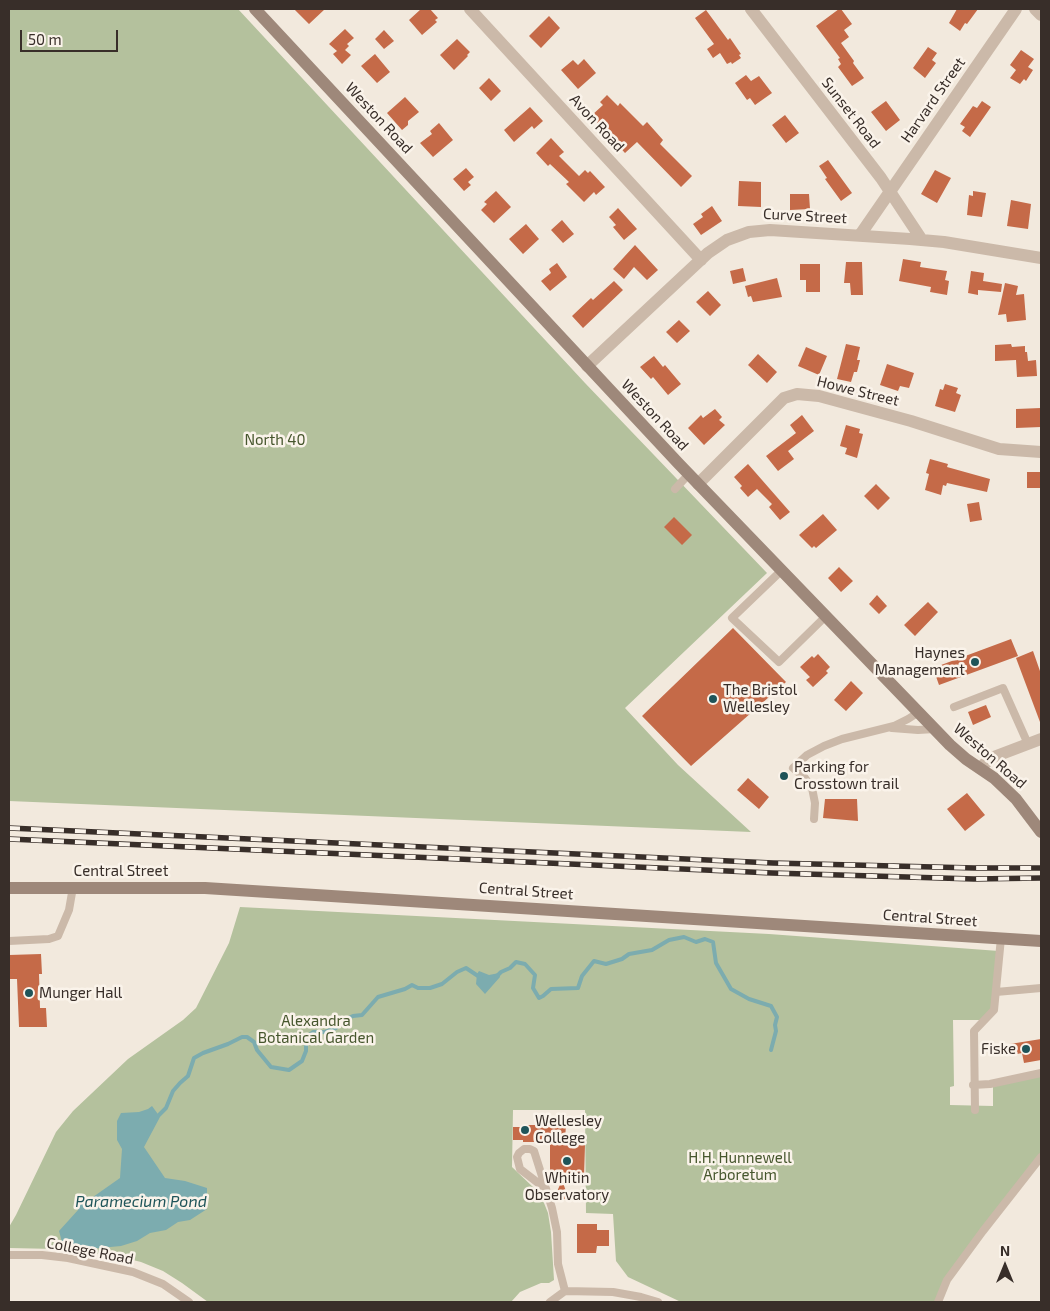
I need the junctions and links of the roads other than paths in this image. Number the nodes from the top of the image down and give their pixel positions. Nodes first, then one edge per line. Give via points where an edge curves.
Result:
1 (255, 9) edge
2 (470, 9) edge
3 (750, 9) edge
4 (1016, 9) edge
5 (1035, 9) edge
6 (1041, 15) edge
7 (890, 190) junction
8 (860, 235) junction
9 (922, 240) junction
10 (1041, 258) edge
11 (701, 260) junction
12 (587, 366) junction
13 (1041, 452) edge
14 (689, 474) junction
15 (698, 484) junction
16 (675, 488) dead end
17 (782, 570) junction
18 (826, 616) junction
19 (954, 707) dead end
20 (919, 712) junction
21 (888, 728) junction
22 (935, 729) junction
23 (1041, 740) edge
24 (1028, 744) junction
25 (980, 768) junction
26 (814, 819) dead end
27 (1041, 832) edge
28 (73, 887) junction
29 (9, 888) edge
30 (1001, 938) junction
31 (9, 940) edge
32 (1041, 941) edge
33 (1041, 988) edge
34 (996, 992) junction
35 (1041, 1073) edge
36 (973, 1085) junction
37 (975, 1110) dead end
38 (1041, 1157) edge
39 (546, 1189) junction
40 (9, 1255) edge
41 (565, 1291) junction
42 (189, 1302) edge
43 (550, 1302) edge
44 (658, 1302) edge
45 (938, 1302) edge

1 - 12 main road, Weston Road
2 - 11 street, Avon Road
3 - 7 street, Sunset Road
4 - 7 street, Harvard Street
5 - 6 street
7 - 8 street, Harvard Street
7 - 9 street, Sunset Road
8 - 9 street, Curve Street
8 - 11 street, Curve Street via 756,230 727,240
9 - 10 street, Curve Street
11 - 12 street, Curve Street
12 - 14 main road, Weston Road
13 - 15 street, Howe Street via 999,448 902,418 819,396 798,394 789,396 776,406
14 - 15 main road, Weston Road
14 - 16 lane
15 - 17 main road, Weston Road
17 - 18 main road, Weston Road
17 - 18 lane via 732,618 779,662
18 - 20 main road, Weston Road
19 - 24 lane via 1003,688
20 - 21 lane
20 - 22 main road, Weston Road
21 - 22 lane
21 - 26 lane via 831,743 812,752 793,768 812,788 816,803
22 - 25 main road, Weston Road via 961,755
23 - 24 street
24 - 25 street via 991,758
25 - 27 main road, Weston Road via 1016,799
28 - 29 main road, Central Street
28 - 30 main road, Central Street via 284,892
28 - 31 lane via 69,910 58,936
30 - 32 main road, Central Street
30 - 34 lane
33 - 34 lane
34 - 36 lane via 994,1010 974,1031
35 - 36 lane
36 - 37 lane
38 - 45 lane via 947,1280
39 - 39 lane via 534,1151 524,1149 517,1157 520,1169
39 - 41 lane via 557,1232 558,1264
40 - 42 lane, College Road via 68,1258 133,1272 163,1284
41 - 43 lane
41 - 44 lane via 613,1292

